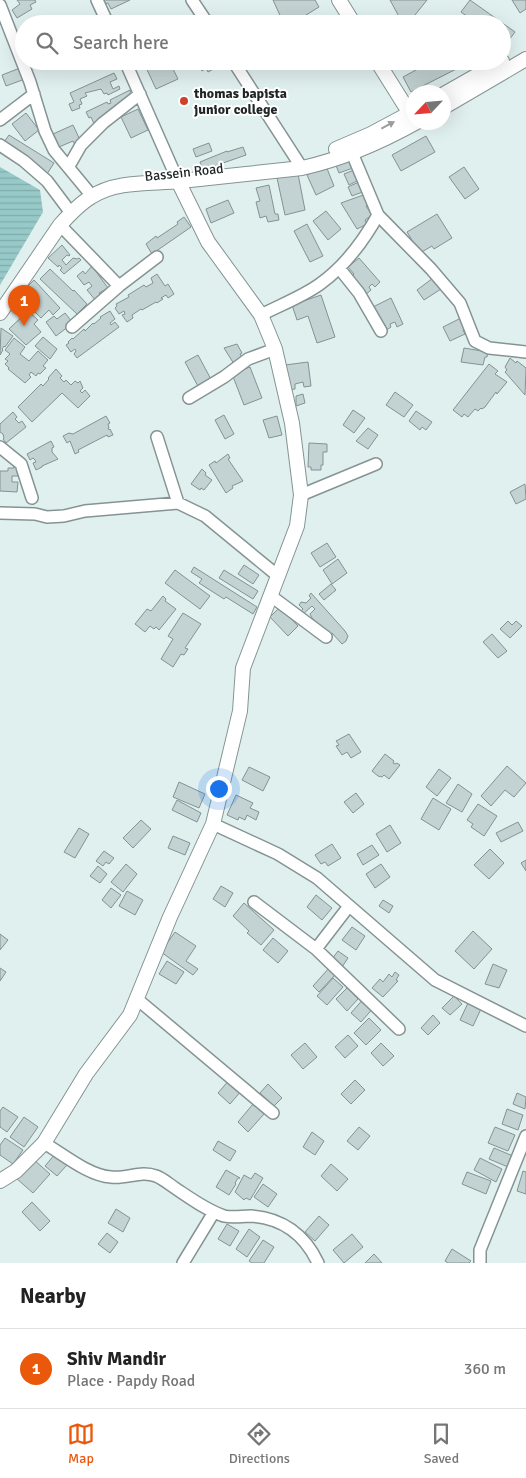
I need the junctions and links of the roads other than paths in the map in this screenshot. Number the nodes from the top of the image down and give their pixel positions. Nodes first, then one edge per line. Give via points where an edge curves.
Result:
1 (97, 0) edge
2 (192, 0) edge
3 (339, 0) edge
4 (2, 6) edge
5 (104, 15) edge
6 (202, 15) edge
7 (348, 15) edge
8 (15, 42) edge
9 (526, 49) edge
10 (511, 56) edge
11 (526, 59) edge
12 (511, 68) edge
13 (25, 70) edge
14 (129, 70) edge
15 (239, 70) edge
16 (383, 70) edge
17 (486, 70) edge
18 (507, 70) edge
19 (451, 90) edge
20 (34, 94) junction
21 (140, 94) junction
22 (451, 103) edge
23 (406, 106) edge
24 (0, 120) edge
25 (406, 122) edge
26 (406, 124) edge
27 (0, 145) edge
28 (352, 153) junction
29 (300, 164) junction
30 (69, 166) junction
31 (176, 177) junction
32 (89, 193) junction
33 (69, 209) junction
34 (378, 215) junction
35 (60, 225) junction
36 (157, 257) dead end
37 (339, 268) junction
38 (119, 286) junction
39 (0, 299) edge
40 (0, 313) edge
41 (261, 315) junction
42 (72, 327) dead end
43 (382, 332) dead end
44 (275, 349) junction
45 (526, 352) edge
46 (189, 398) dead end
47 (157, 437) dead end
48 (0, 447) edge
49 (376, 464) dead end
50 (301, 495) junction
51 (32, 498) dead end
52 (178, 503) junction
53 (0, 513) edge
54 (278, 576) junction
55 (271, 596) junction
56 (326, 636) dead end
57 (213, 824) junction
58 (254, 902) dead end
59 (349, 906) junction
60 (316, 949) junction
61 (136, 999) junction
62 (526, 1026) edge
63 (400, 1029) dead end
64 (273, 1113) dead end
65 (526, 1136) edge
66 (44, 1143) junction
67 (523, 1155) edge
68 (0, 1181) edge
69 (214, 1212) junction
70 (183, 1263) edge
71 (318, 1263) edge
72 (480, 1263) edge

1 - 5 street
2 - 6 street
3 - 7 main road
4 - 8 street
9 - 10 main road
11 - 12 main road
13 - 20 street
14 - 21 street
15 - 29 street
16 - 23 main road
17 - 19 main road
18 - 22 main road
20 - 24 street
20 - 30 street via 54,150
21 - 30 street via 81,145
21 - 31 street
29 -> 25 main road
26 - 28 main road via 376,144
27 - 33 street via 48,181
28 - 29 main road via 322,164
28 - 34 street
29 - 31 main road
30 - 32 street
31 - 32 main road
31 - 41 main road via 208,242
32 - 33 main road
33 - 35 main road
33 - 39 main road via 54,220
34 - 37 street via 369,232
34 - 45 street via 460,303 475,341 489,348
35 - 38 street
35 - 40 main road
36 - 38 street
37 - 41 street via 319,284
37 - 43 street via 359,293
38 - 42 street
41 - 44 main road
44 - 46 street via 248,358
44 - 50 main road via 292,423
47 - 52 street
48 - 51 street via 21,464
49 - 50 street
50 - 54 main road via 297,526
52 - 53 street via 47,517
52 - 54 street via 205,516
54 - 55 main road
55 - 56 street
55 - 57 main road via 243,668 240,710
57 - 59 street via 278,854 317,878
57 - 61 main road
58 - 60 street
59 - 60 street
59 - 62 street via 435,980
60 - 63 street
61 - 64 street
61 - 66 main road via 130,1014 86,1074
65 - 67 street
66 - 68 main road via 16,1171
66 - 69 street via 102,1176 113,1178 143,1172 157,1176
67 - 72 street via 480,1250
69 - 70 street
69 - 71 street via 227,1217 270,1219 295,1232 312,1249

